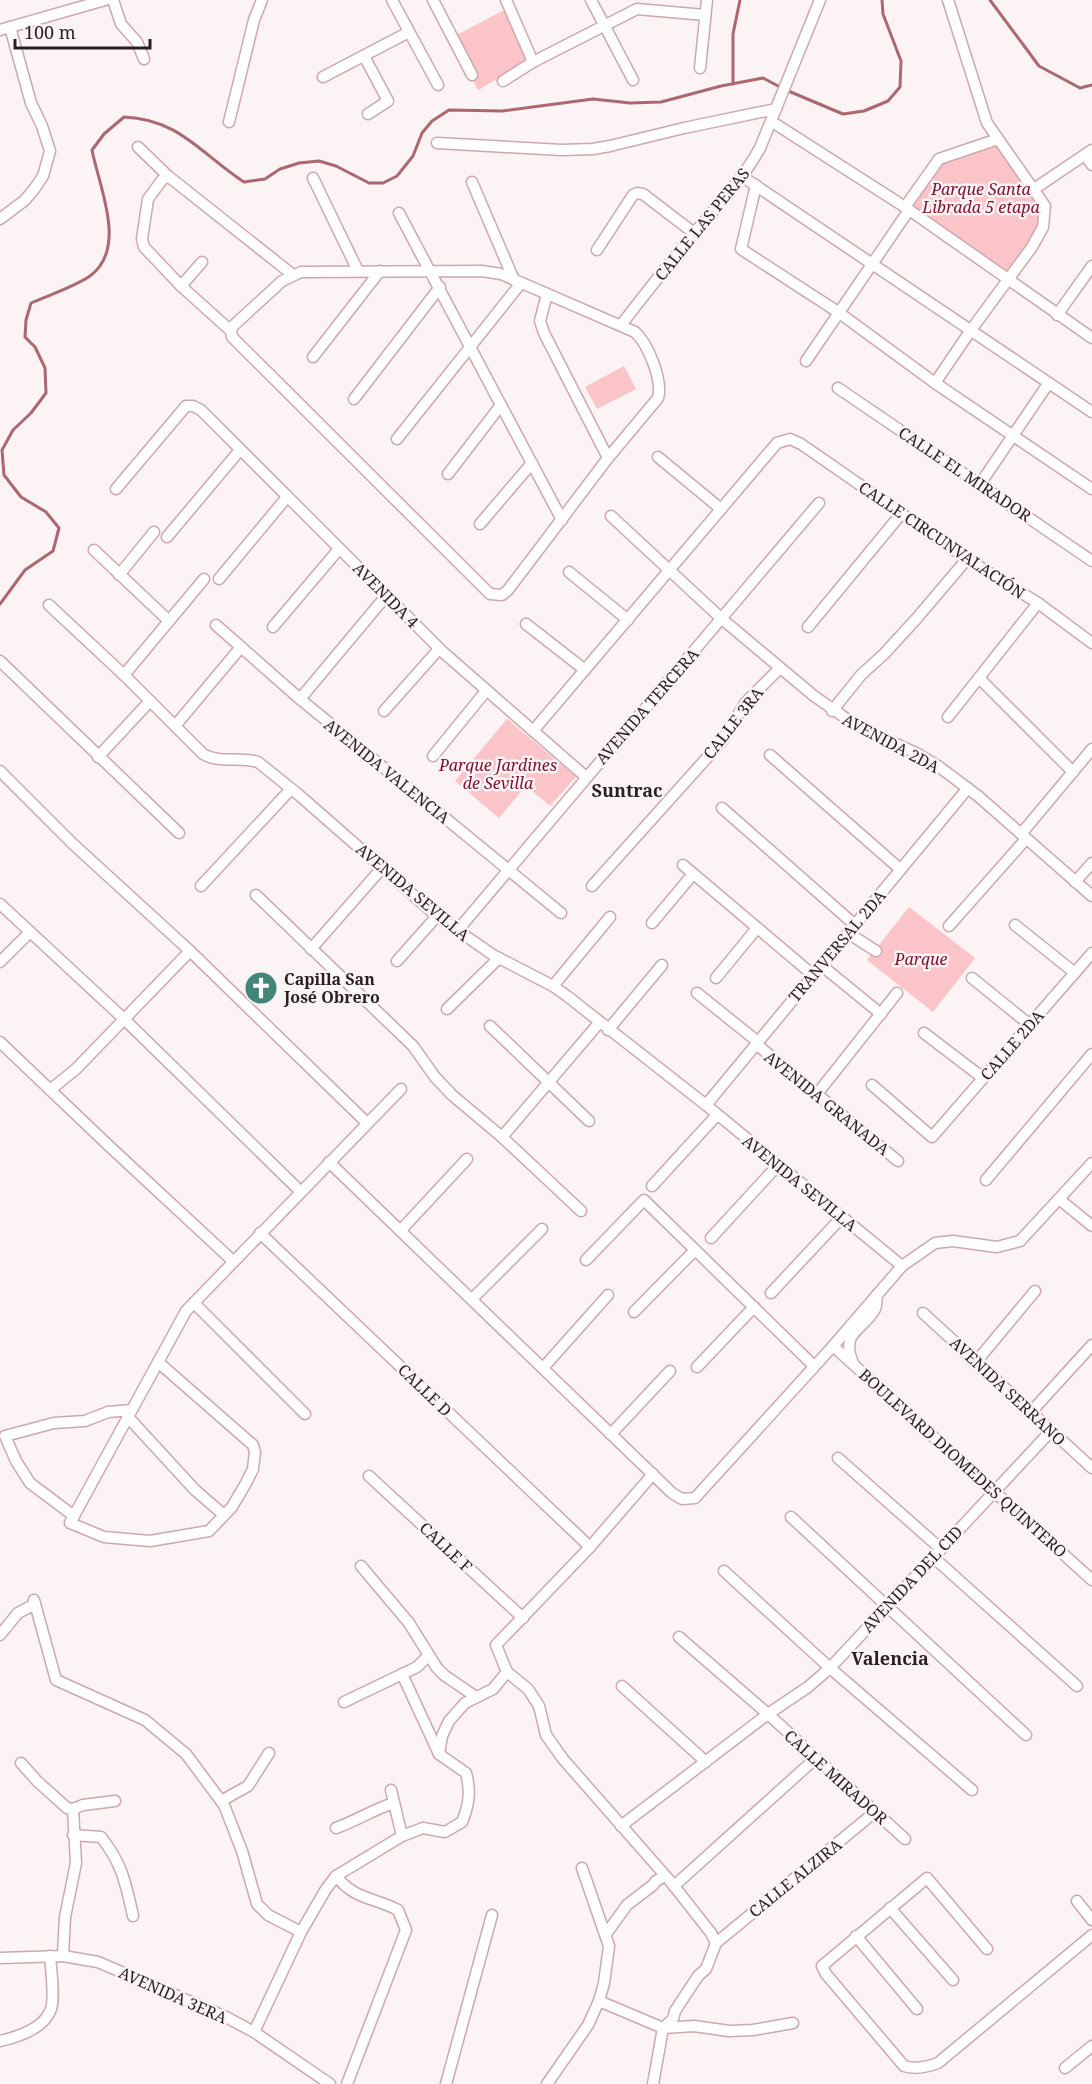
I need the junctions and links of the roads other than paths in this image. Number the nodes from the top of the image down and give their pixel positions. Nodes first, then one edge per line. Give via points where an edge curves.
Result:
1 (105, 0) edge
2 (113, 0) edge
3 (262, 0) edge
4 (392, 0) edge
5 (434, 0) edge
6 (591, 0) edge
7 (707, 0) edge
8 (820, 0) edge
9 (948, 0) edge
10 (90, 2) edge
11 (511, 2) edge
12 (705, 15) junction
13 (604, 25) junction
14 (5, 28) edge
15 (409, 32) junction
16 (364, 56) junction
17 (144, 59) dead end
18 (532, 62) junction
19 (700, 68) dead end
20 (472, 75) dead end
21 (323, 77) dead end
22 (633, 80) dead end
23 (503, 81) dead end
24 (438, 85) dead end
25 (777, 106) junction
26 (368, 114) dead end
27 (229, 122) dead end
28 (777, 125) dead end
29 (998, 139) junction
30 (437, 143) dead end
31 (138, 147) dead end
32 (1089, 152) edge
33 (1092, 165) edge
34 (168, 176) junction
35 (743, 177) junction
36 (313, 178) dead end
37 (472, 182) dead end
38 (756, 185) junction
39 (1034, 189) junction
40 (907, 209) junction
41 (399, 213) dead end
42 (0, 219) edge
43 (694, 233) junction
44 (597, 250) dead end
45 (202, 262) dead end
46 (872, 266) junction
47 (1092, 267) edge
48 (430, 270) junction
49 (358, 271) junction
50 (380, 271) junction
51 (292, 275) junction
52 (1009, 279) junction
53 (518, 282) junction
54 (181, 286) junction
55 (440, 287) junction
56 (547, 294) junction
57 (632, 311) junction
58 (838, 312) junction
59 (1057, 315) junction
60 (621, 325) junction
61 (971, 330) junction
62 (231, 331) junction
63 (635, 332) junction
64 (1092, 338) edge
65 (471, 348) junction
66 (313, 357) dead end
67 (806, 362) dead end
68 (935, 383) junction
69 (1048, 384) junction
70 (838, 388) dead end
71 (354, 399) dead end
72 (501, 405) junction
73 (1092, 412) edge
74 (1012, 437) junction
75 (397, 439) dead end
76 (240, 450) junction
77 (658, 457) dead end
78 (608, 458) junction
79 (532, 463) junction
80 (448, 474) dead end
81 (980, 484) junction
82 (116, 489) dead end
83 (1092, 489) edge
84 (287, 497) junction
85 (819, 503) dead end
86 (722, 509) junction
87 (901, 514) junction
88 (610, 516) dead end
89 (562, 520) junction
90 (480, 524) dead end
91 (154, 532) dead end
92 (167, 537) dead end
93 (339, 549) junction
94 (94, 550) dead end
95 (967, 559) junction
96 (1092, 561) edge
97 (670, 571) junction
98 (569, 572) dead end
99 (119, 575) junction
100 (204, 579) dead end
101 (219, 579) dead end
102 (386, 596) junction
103 (1038, 603) junction
104 (49, 605) dead end
105 (722, 619) junction
106 (169, 621) junction
107 (628, 621) junction
108 (526, 624) dead end
109 (216, 625) dead end
110 (273, 627) dead end
111 (808, 627) dead end
112 (1092, 643) edge
113 (241, 647) junction
114 (439, 648) junction
115 (0, 661) edge
116 (779, 669) junction
117 (585, 670) junction
118 (124, 675) junction
119 (979, 678) junction
120 (486, 691) junction
121 (300, 699) junction
122 (150, 701) junction
123 (384, 711) dead end
124 (832, 711) junction
125 (948, 717) dead end
126 (175, 726) junction
127 (533, 732) junction
128 (1092, 749) edge
129 (433, 756) dead end
130 (770, 756) dead end
131 (98, 757) junction
132 (0, 771) edge
133 (1073, 772) junction
134 (586, 777) junction
135 (968, 788) junction
136 (291, 789) junction
137 (722, 808) dead end
138 (179, 833) dead end
139 (1023, 837) junction
140 (1092, 863) edge
141 (683, 865) dead end
142 (382, 868) junction
143 (900, 869) junction
144 (508, 870) junction
145 (693, 874) junction
146 (1075, 882) junction
147 (201, 886) dead end
148 (592, 886) dead end
149 (256, 895) dead end
150 (1092, 896) edge
151 (0, 904) edge
152 (561, 913) dead end
153 (437, 916) junction
154 (610, 917) dead end
155 (652, 923) dead end
156 (1015, 925) dead end
157 (949, 926) dead end
158 (757, 927) junction
159 (851, 929) junction
160 (458, 931) junction
161 (30, 932) junction
162 (311, 949) junction
163 (190, 951) junction
164 (876, 951) dead end
165 (1092, 954) edge
166 (499, 958) junction
167 (397, 961) dead end
168 (0, 962) edge
169 (662, 965) dead end
170 (821, 965) junction
171 (1075, 973) junction
172 (813, 975) junction
173 (716, 978) dead end
174 (972, 978) dead end
175 (553, 986) junction
176 (698, 993) dead end
177 (897, 993) dead end
178 (447, 1009) dead end
179 (881, 1014) junction
180 (124, 1019) junction
181 (599, 1023) junction
182 (490, 1026) dead end
183 (1030, 1026) junction
184 (608, 1030) junction
185 (924, 1033) dead end
186 (0, 1042) edge
187 (757, 1043) junction
188 (1092, 1054) edge
189 (983, 1078) junction
190 (547, 1082) junction
191 (872, 1085) dead end
192 (400, 1089) dead end
193 (50, 1090) junction
194 (817, 1094) junction
195 (706, 1105) junction
196 (717, 1115) junction
197 (589, 1121) dead end
198 (367, 1123) junction
199 (502, 1137) junction
200 (467, 1159) dead end
201 (898, 1161) dead end
202 (330, 1162) junction
203 (1092, 1163) edge
204 (778, 1164) junction
205 (986, 1180) dead end
206 (652, 1186) dead end
207 (300, 1191) junction
208 (1059, 1199) junction
209 (581, 1211) dead end
210 (842, 1217) junction
211 (1092, 1226) edge
212 (542, 1229) dead end
213 (401, 1230) junction
214 (260, 1233) junction
215 (711, 1238) dead end
216 (695, 1250) junction
217 (586, 1260) dead end
218 (233, 1261) junction
219 (902, 1266) junction
220 (1035, 1291) dead end
221 (771, 1293) dead end
222 (608, 1295) dead end
223 (877, 1295) junction
224 (472, 1299) junction
225 (194, 1303) junction
226 (754, 1307) junction
227 (634, 1312) dead end
228 (923, 1313) dead end
229 (833, 1346) junction
230 (1092, 1346) edge
231 (158, 1362) junction
232 (976, 1362) junction
233 (853, 1364) junction
234 (814, 1366) junction
235 (697, 1367) dead end
236 (543, 1368) junction
237 (670, 1371) dead end
238 (1030, 1412) junction
239 (129, 1413) junction
240 (304, 1414) dead end
241 (1051, 1431) junction
242 (611, 1434) junction
243 (838, 1458) dead end
244 (1092, 1468) edge
245 (653, 1474) junction
246 (369, 1476) dead end
247 (994, 1491) junction
248 (224, 1515) junction
249 (74, 1516) junction
250 (791, 1517) dead end
251 (590, 1547) junction
252 (937, 1553) junction
253 (361, 1566) dead end
254 (724, 1571) dead end
255 (1092, 1580) edge
256 (887, 1606) junction
257 (523, 1618) junction
258 (0, 1635) edge
259 (679, 1637) dead end
260 (428, 1656) junction
261 (830, 1668) junction
262 (507, 1672) junction
263 (402, 1674) junction
264 (622, 1686) dead end
265 (1077, 1686) dead end
266 (476, 1697) junction
267 (344, 1702) dead end
268 (768, 1714) junction
269 (1026, 1735) dead end
270 (269, 1753) dead end
271 (438, 1754) junction
272 (816, 1758) junction
273 (706, 1762) junction
274 (21, 1763) dead end
275 (391, 1790) dead end
276 (972, 1790) dead end
277 (115, 1801) dead end
278 (221, 1801) junction
279 (394, 1803) junction
280 (73, 1809) junction
281 (875, 1812) junction
282 (621, 1826) junction
283 (336, 1828) dead end
284 (73, 1835) junction
285 (402, 1836) junction
286 (905, 1839) dead end
287 (582, 1868) dead end
288 (336, 1876) junction
289 (665, 1876) junction
290 (674, 1886) junction
291 (1077, 1900) dead end
292 (890, 1908) junction
293 (492, 1915) dead end
294 (133, 1916) dead end
295 (1092, 1920) edge
296 (301, 1932) junction
297 (606, 1934) junction
298 (1092, 1935) edge
299 (856, 1936) junction
300 (716, 1943) junction
301 (987, 1949) dead end
302 (50, 1956) junction
303 (63, 1956) junction
304 (0, 1958) edge
305 (953, 1980) dead end
306 (599, 2001) junction
307 (917, 2009) dead end
308 (793, 2024) dead end
309 (663, 2028) junction
310 (254, 2032) junction
311 (0, 2041) edge
312 (1092, 2046) edge
313 (1065, 2068) dead end
314 (330, 2084) edge
315 (348, 2084) edge
316 (446, 2084) edge
317 (547, 2084) edge
318 (653, 2084) edge

1 - 10 street
2 - 17 street via 121,24 137,42
3 - 27 street
4 - 15 street
5 - 20 street
6 - 13 street
7 - 12 street
8 - 25 street, CALLE LAS PERAS
9 - 29 street via 983,112
10 - 14 street
11 - 18 street
12 - 13 street via 637,9
12 - 19 street
13 - 18 street
13 - 22 street
14 - 42 street via 50,151 44,176 25,200
15 - 16 street
15 - 24 street
16 - 21 street
16 - 26 street via 388,101
18 - 23 street
25 - 30 street via 593,149
25 - 35 street, CALLE LAS PERAS
28 - 40 street
29 - 39 street
29 - 40 street via 939,159
31 - 34 street
32 - 33 street
32 - 39 street
34 - 51 street
34 - 54 street via 148,200 142,239 148,252
35 - 38 street
35 - 43 street, CALLE LAS PERAS
36 - 49 street
37 - 53 street
38 - 46 street
38 - 58 street via 741,249
39 - 52 street via 1046,206 1043,227
40 - 46 street
40 - 52 street
41 - 48 street
43 - 44 street via 637,193
43 - 57 street, CALLE LAS PERAS
45 - 54 street
46 - 58 street
46 - 61 street
47 - 59 street
48 - 50 street
48 - 53 street via 482,271
48 - 55 street
49 - 50 street
49 - 51 street
50 - 66 street
51 - 62 street
52 - 59 street
52 - 61 street
53 - 56 street
53 - 65 street
54 - 62 street
55 - 65 street
55 - 71 street
56 - 60 street
56 - 78 street via 540,321 544,333
57 - 60 street, CALLE LAS PERAS
57 - 63 street
58 - 67 street
58 - 68 street
59 - 64 street
60 - 63 street
61 - 68 street
61 - 69 street
62 - 89 street via 232,337 490,594 502,595 508,590
63 - 78 street via 647,346 660,390 658,398
65 - 72 street
65 - 75 street
68 - 74 street
69 - 73 street
69 - 74 street
70 - 81 street, CALLE EL MIRADOR
72 - 79 street
72 - 80 street
74 - 81 street
74 - 83 street
76 - 82 street, AVENIDA 4 via 201,410 194,405 186,406
76 - 84 street, AVENIDA 4
76 - 92 street
77 - 86 street
78 - 89 street
79 - 89 street
79 - 90 street
81 - 96 street, CALLE EL MIRADOR
84 - 93 street, AVENIDA 4
84 - 101 street
85 - 105 street, AVENIDA TERCERA
86 - 87 street, CALLE CIRCUNVALACIÓN via 777,443 790,440
86 - 97 street
87 - 95 street, CALLE CIRCUNVALACIÓN
87 - 111 street
88 - 97 street, AVENIDA 2DA
91 - 99 street
93 - 102 street, AVENIDA 4
93 - 110 street
94 - 99 street
95 - 103 street, CALLE CIRCUNVALACIÓN
95 - 124 street
97 - 105 street, AVENIDA 2DA
97 - 107 street
98 - 107 street
99 - 106 street
100 - 106 street
102 - 114 street, AVENIDA 4
102 - 121 street
103 - 112 street, CALLE CIRCUNVALACIÓN
103 - 119 street
104 - 118 street, AVENIDA SEVILLA
105 - 116 street, AVENIDA 2DA
105 - 134 street, AVENIDA TERCERA
106 - 118 street
107 - 117 street
108 - 117 street
109 - 113 street, AVENIDA VALENCIA
113 - 121 street, AVENIDA VALENCIA
113 - 126 street
114 - 120 street, AVENIDA 4
114 - 123 street
115 - 131 street
116 - 124 street, AVENIDA 2DA
116 - 148 street, CALLE 3RA via 746,702 722,741
117 - 127 street
118 - 122 street, AVENIDA SEVILLA
119 - 125 street
119 - 133 street
120 - 127 street, AVENIDA 4
120 - 129 street
121 - 144 street, AVENIDA VALENCIA
122 - 126 street, AVENIDA SEVILLA
122 - 131 street
124 - 135 street, AVENIDA 2DA via 918,754
126 - 136 street, AVENIDA SEVILLA via 211,759 258,762
127 - 134 street, AVENIDA 4
128 - 133 street
130 - 143 street
131 - 138 street
132 - 163 street
133 - 139 street
134 - 144 street, AVENIDA TERCERA
135 - 139 street, AVENIDA 2DA
135 - 143 street, TRANVERSAL 2DA
136 - 142 street, AVENIDA SEVILLA
136 - 147 street
137 - 159 street
139 - 146 street, AVENIDA 2DA
139 - 157 street
140 - 146 street
141 - 145 street
142 - 153 street, AVENIDA SEVILLA
142 - 162 street
143 - 159 street, TRANVERSAL 2DA
144 - 152 street, AVENIDA VALENCIA
144 - 160 street, AVENIDA TERCERA
145 - 155 street
145 - 158 street
146 - 150 street, AVENIDA 2DA
149 - 162 street
151 - 161 street
153 - 160 street, AVENIDA SEVILLA
153 - 167 street
154 - 175 street
156 - 171 street
158 - 172 street
158 - 173 street
159 - 164 street
159 - 170 street, TRANVERSAL 2DA
160 - 166 street, AVENIDA SEVILLA
161 - 168 street
161 - 180 street
162 - 199 street via 413,1046 452,1095
163 - 180 street
163 - 198 street
165 - 171 street, CALLE 2DA
166 - 175 street, AVENIDA SEVILLA
166 - 178 street
169 - 184 street
170 - 172 street, TRANVERSAL 2DA
170 - 179 street
171 - 183 street, CALLE 2DA
172 - 187 street, TRANVERSAL 2DA
174 - 183 street
175 - 181 street, AVENIDA SEVILLA
176 - 187 street, AVENIDA GRANADA
177 - 179 street
179 - 194 street
180 - 193 street
180 - 207 street
181 - 184 street, AVENIDA SEVILLA
181 - 190 street
182 - 190 street
183 - 189 street, CALLE 2DA
184 - 195 street, AVENIDA SEVILLA
185 - 189 street
186 - 193 street
187 - 194 street, AVENIDA GRANADA
187 - 195 street, TRANVERSAL 2DA
188 - 205 street
189 - 191 street, CALLE 2DA via 932,1137
190 - 197 street
190 - 199 street
192 - 198 street
193 - 218 street
194 - 201 street, AVENIDA GRANADA
195 - 196 street, AVENIDA SEVILLA
196 - 204 street, AVENIDA SEVILLA
196 - 206 street
198 - 202 street
199 - 209 street
200 - 213 street
202 - 207 street
202 - 213 street
203 - 208 street
204 - 210 street, AVENIDA SEVILLA
204 - 215 street
207 - 214 street
208 - 211 street
208 - 219 street via 1020,1241 997,1246 935,1242
210 - 219 street, AVENIDA SEVILLA
210 - 221 street
212 - 224 street
213 - 224 street
214 - 218 street
214 - 251 street, CALLE D
216 - 217 street via 644,1200
216 - 226 street
216 - 227 street
218 - 225 street
219 - 223 street
220 - 232 street
222 - 236 street
223 - 229 street
223 - 233 street via 876,1308 848,1344
224 - 236 street
225 - 231 street
225 - 240 street
226 - 234 street
226 - 235 street
228 - 232 street, AVENIDA SERRANO
229 - 233 street, BOULEVARD DIOMEDES QUINTERO
229 - 234 street
230 - 238 street
231 - 239 street
231 - 248 street via 253,1445 252,1469
232 - 238 street, AVENIDA SERRANO
233 - 247 street, BOULEVARD DIOMEDES QUINTERO
234 - 245 street via 694,1498 682,1499
236 - 242 street
237 - 242 street
238 - 241 street, AVENIDA SERRANO
239 - 248 street via 195,1490
239 - 249 street
239 - 249 street via 108,1412 85,1421 54,1423 5,1436 30,1483
241 - 244 street, AVENIDA SERRANO
241 - 247 street, AVENIDA DEL CID
242 - 245 street
243 - 252 street
245 - 251 street
246 - 257 street, CALLE F
247 - 252 street, AVENIDA DEL CID
247 - 255 street, BOULEVARD DIOMEDES QUINTERO
248 - 249 street via 209,1532 150,1541 104,1537 70,1523
250 - 256 street
251 - 257 street
252 - 256 street, AVENIDA DEL CID
252 - 265 street
253 - 260 street via 409,1623
254 - 261 street
256 - 261 street, AVENIDA DEL CID
256 - 269 street
257 - 262 street via 496,1645
258 - 278 street via 18,1613 34,1602 56,1680 145,1720 186,1754
259 - 268 street, CALLE MIRADOR
260 - 263 street
260 - 266 street via 444,1675
261 - 268 street, AVENIDA DEL CID
261 - 276 street
262 - 266 street via 494,1689
262 - 282 street via 528,1689 539,1706 546,1735
263 - 267 street
263 - 271 street
264 - 273 street
266 - 271 street via 449,1720
268 - 272 street, CALLE MIRADOR
268 - 273 street, AVENIDA DEL CID
270 - 278 street via 248,1786
271 - 285 street via 466,1773 469,1800 462,1822 445,1832 423,1828
272 - 281 street, CALLE MIRADOR
272 - 290 street
273 - 282 street, AVENIDA DEL CID
274 - 280 street
275 - 279 street
277 - 280 street
278 - 296 street via 242,1851 257,1904 268,1915
279 - 283 street
279 - 285 street
280 - 284 street
281 - 286 street, CALLE MIRADOR
281 - 300 street, CALLE ALZIRA
282 - 289 street
284 - 294 street via 100,1838 113,1852 124,1874
284 - 303 street via 76,1863 65,1917
285 - 288 street
287 - 297 street
288 - 296 street
288 - 315 street via 359,1896 398,1910 406,1930
289 - 290 street
289 - 297 street via 627,1905
290 - 300 street
291 - 295 street
292 - 299 street
292 - 301 street via 927,1878
292 - 305 street
293 - 316 street
296 - 310 street
297 - 306 street via 609,1946
298 - 299 street via 938,2063 917,2068 904,2066 823,1971 824,1963
299 - 307 street
300 - 309 street via 706,1970 675,2011 674,2019
302 - 303 street, AVENIDA 3ERA
302 - 304 street, AVENIDA 3ERA
302 - 311 street via 51,2010 39,2026
303 - 310 street, AVENIDA 3ERA via 98,1962
306 - 309 street
306 - 317 street via 588,2025
308 - 309 street via 729,2031 694,2026
309 - 318 street
310 - 314 street, AVENIDA 3ERA
312 - 313 street

